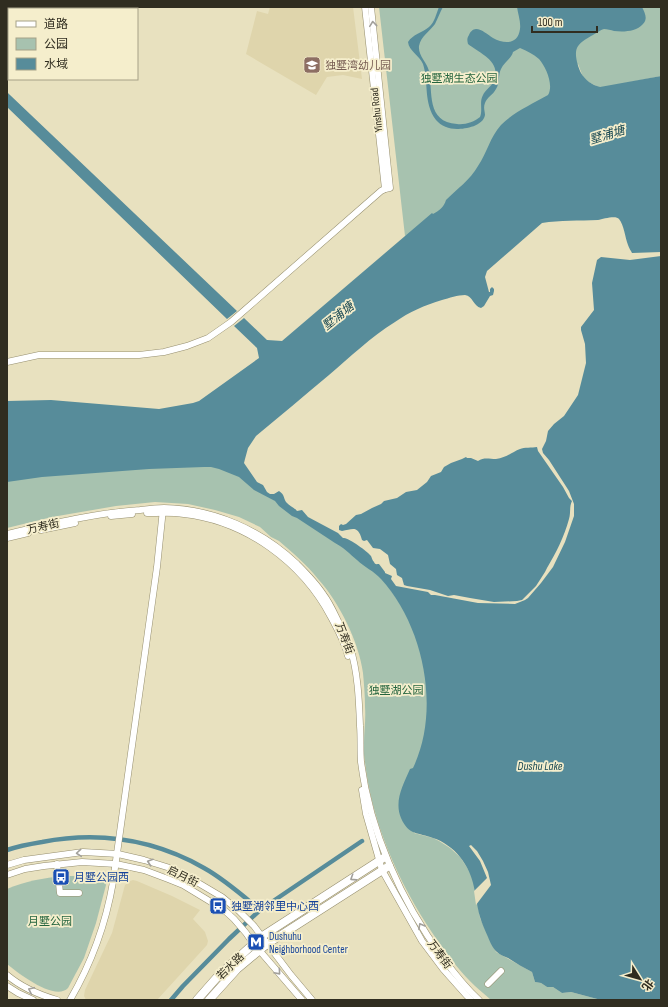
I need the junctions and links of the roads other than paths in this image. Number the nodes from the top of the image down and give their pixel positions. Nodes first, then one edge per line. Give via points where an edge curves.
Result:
1 (365, 7) edge
2 (371, 7) edge
3 (387, 189) junction
4 (7, 362) edge
5 (163, 510) junction
6 (7, 534) edge
7 (7, 538) edge
8 (118, 854) junction
9 (382, 859) junction
10 (57, 864) junction
11 (116, 864) junction
12 (7, 865) edge
13 (386, 868) junction
14 (7, 875) edge
15 (79, 893) dead end
16 (261, 937) junction
17 (267, 944) junction
18 (256, 946) junction
19 (501, 971) dead end
20 (7, 975) edge
21 (488, 984) dead end
22 (7, 986) edge
23 (468, 997) edge
24 (33, 1000) edge
25 (57, 1000) edge
26 (70, 1000) edge
27 (197, 1000) edge
28 (209, 1000) edge
29 (302, 1000) edge
30 (312, 1000) edge
31 (480, 1000) edge

1 - 3 street, Yinshu Road
3 -> 2 street, Yinshu Road
3 - 4 street via 231,322 208,338 164,352 139,355 39,355
5 - 6 street, 万寿街 via 118,511
5 - 7 street, 万寿街 via 90,520
5 - 8 street
5 - 9 street, 万寿街 via 212,519 261,541 283,556 324,603 342,637 351,668 355,692 358,761 366,814 372,824
8 - 11 street
8 -> 12 street, 启月街 via 83,852 24,860
16 -> 8 street, 启月街 via 244,915 222,897 195,881 170,868
9 - 13 street, 万寿街
9 -> 16 main road, 若水路
10 - 11 street, 启月街
10 - 14 street, 启月街
10 - 15 street via 60,893
11 - 18 street, 启月街 via 168,879 223,909
11 - 26 street via 110,899 100,932 78,988
13 - 17 main road, 若水路
13 - 23 street, 万寿街 via 422,941
16 - 17 street, 启月街
16 - 18 main road, 若水路
17 - 18 main road, 若水路
17 - 30 street, 启月街
18 - 27 main road, 若水路 via 220,975
18 - 28 main road, 若水路
18 -> 29 street, 启月街
19 - 21 street
25 -> 20 street via 31,990
22 - 24 street
23 - 31 street, 万寿街

